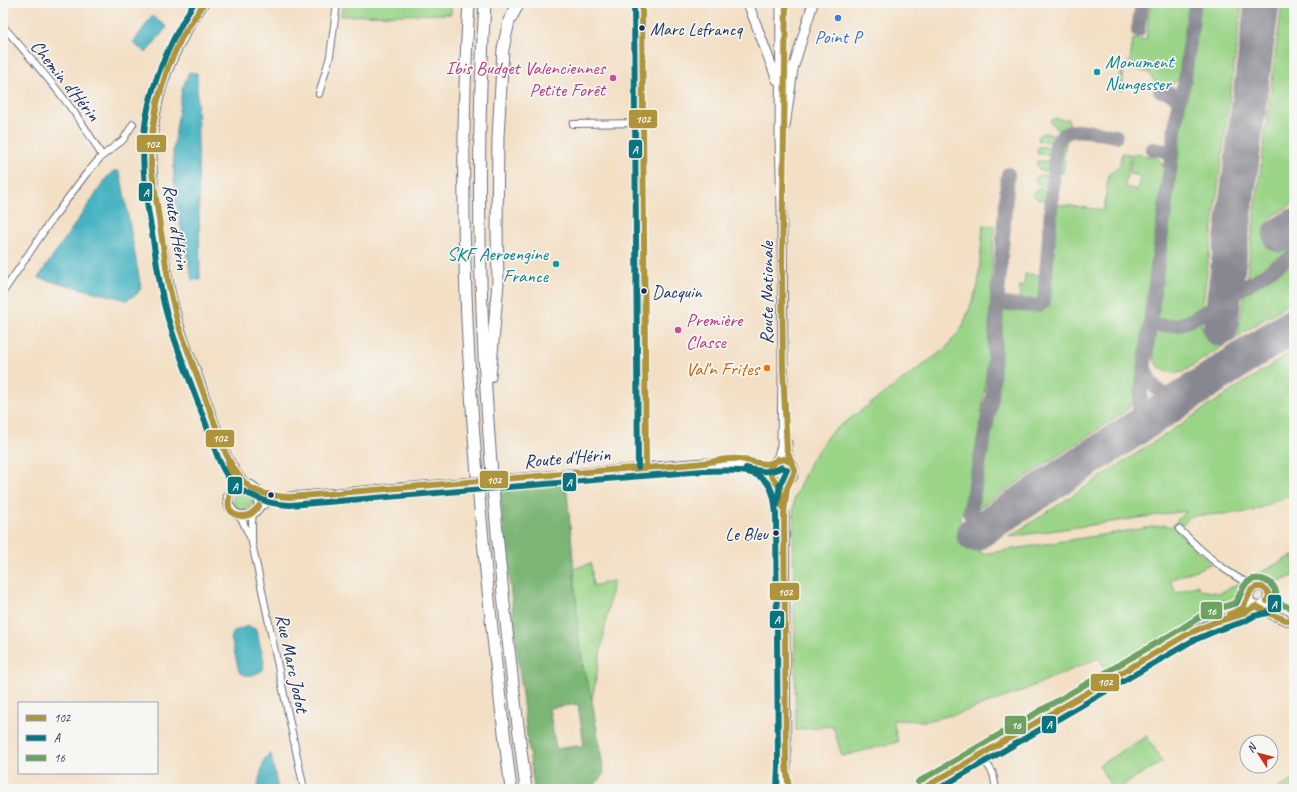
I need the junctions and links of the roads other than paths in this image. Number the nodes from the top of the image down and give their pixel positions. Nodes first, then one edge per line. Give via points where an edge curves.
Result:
1 (204, 3) edge
2 (337, 3) edge
3 (470, 3) edge
4 (485, 3) edge
5 (519, 3) edge
6 (642, 3) edge
7 (748, 3) edge
8 (781, 3) edge
9 (786, 3) edge
10 (813, 3) edge
11 (3, 26) edge
12 (780, 90) junction
13 (319, 94) dead end
14 (643, 123) junction
15 (133, 124) dead end
16 (573, 124) dead end
17 (784, 135) junction
18 (102, 156) junction
19 (782, 210) junction
20 (3, 292) edge
21 (783, 375) junction
22 (488, 437) junction
23 (227, 457) junction
24 (776, 461) junction
25 (790, 461) junction
26 (703, 463) junction
27 (646, 467) junction
28 (770, 474) junction
29 (790, 481) junction
30 (776, 482) junction
31 (246, 484) junction
32 (231, 491) junction
33 (256, 491) junction
34 (290, 497) junction
35 (256, 509) junction
36 (784, 513) junction
37 (238, 516) junction
38 (1179, 529) dead end
39 (252, 543) junction
40 (1240, 579) junction
41 (1256, 586) junction
42 (1248, 596) junction
43 (1268, 601) junction
44 (1257, 607) junction
45 (1294, 618) edge
46 (1294, 623) edge
47 (1188, 634) junction
48 (981, 754) junction
49 (786, 766) junction
50 (304, 789) edge
51 (511, 789) edge
52 (526, 789) edge
53 (785, 789) edge
54 (789, 789) edge
55 (922, 789) edge
56 (996, 789) edge

1 - 23 street, Route d'Hérin via 182,37 164,79 154,122 151,165 174,308
2 - 13 street via 330,56
3 - 51 highway via 464,175 468,354 484,559
4 - 22 highway via 480,105 479,218 481,317
5 - 22 highway via 509,21 503,49 498,137 498,282
6 - 14 street
7 - 12 street
8 - 12 street
9 - 17 street
10 - 17 street via 794,69
11 - 18 street, Chemin d'Hérin via 62,97 92,137
12 - 19 street
14 - 16 street
14 - 27 street
15 - 18 street via 123,140
17 - 19 street
18 - 20 street via 50,222
19 - 21 street, Route Nationale
21 - 24 street, Route Nationale via 782,448
21 - 25 street, Route Nationale via 787,451
22 - 52 highway
23 - 31 street, Route d'Hérin
23 - 32 street, Route d'Hérin via 232,480
24 - 25 street
24 - 26 street, Route d'Hérin via 765,464 727,458
24 - 28 street via 770,469
25 - 29 street via 795,470
26 - 27 street, Route d'Hérin
26 - 28 street, Route d'Hérin via 741,463
27 - 34 street, Route d'Hérin, bridge
28 - 30 street
29 - 30 street
29 - 36 street
30 - 36 street via 781,493
31 - 32 street via 236,486
31 - 33 street
32 - 37 street via 228,506
33 - 34 street, Route d'Hérin via 271,496
33 - 35 street via 259,497
34 - 35 street, Route d'Hérin via 269,501
35 - 37 street via 245,516
35 - 39 street, Rue Marc Jodot via 252,523
36 - 49 street
37 - 39 street, Rue Marc Jodot via 245,525
38 - 40 street via 1210,557
39 - 50 street, Rue Marc Jodot
40 - 41 street
40 - 42 street
41 - 42 street via 1250,590
41 - 43 street via 1267,591
42 - 44 street via 1251,604
42 - 47 street via 1244,606 1239,610 1209,620
43 - 44 street
43 - 45 street via 1274,610
44 - 46 street
44 - 47 street
47 - 48 street
48 - 55 street
48 - 56 street via 993,773
49 - 53 street
49 - 54 street

